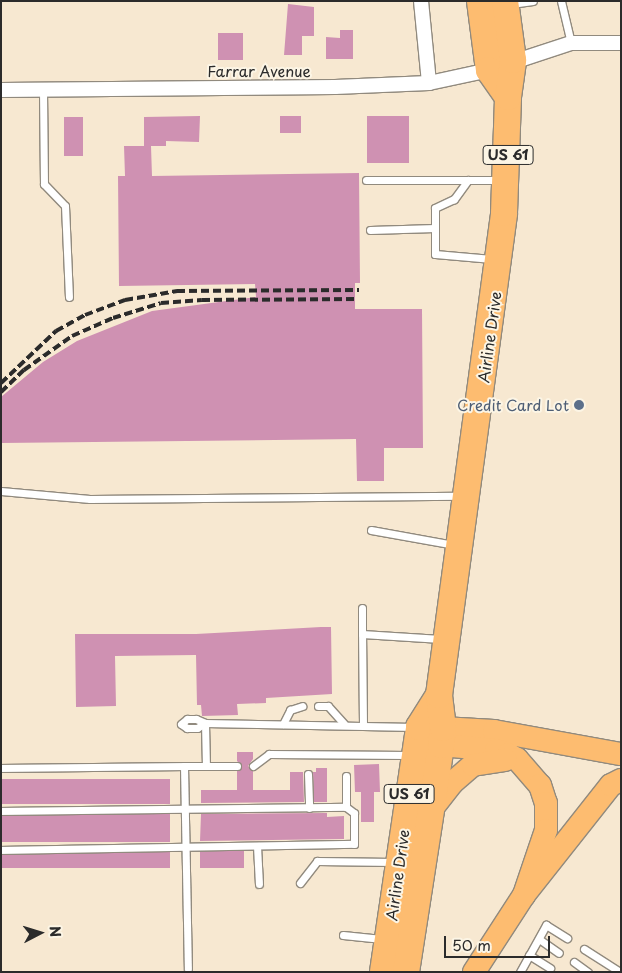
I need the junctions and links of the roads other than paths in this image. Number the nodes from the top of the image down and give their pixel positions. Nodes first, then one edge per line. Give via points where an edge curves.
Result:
1 (421, 1) edge
2 (480, 1) edge
3 (533, 1) edge
4 (560, 1) edge
5 (506, 3) edge
6 (571, 43) junction
7 (621, 43) edge
8 (513, 60) junction
9 (489, 70) junction
10 (429, 82) junction
11 (1, 90) edge
12 (43, 90) junction
13 (508, 97) junction
14 (366, 180) dead end
15 (468, 180) junction
16 (506, 180) junction
17 (435, 228) junction
18 (370, 230) dead end
19 (499, 259) junction
20 (69, 297) dead end
21 (1, 491) edge
22 (467, 496) junction
23 (371, 530) dead end
24 (460, 547) junction
25 (362, 608) dead end
26 (362, 634) junction
27 (447, 639) junction
28 (302, 706) dead end
29 (318, 706) dead end
30 (283, 724) junction
31 (344, 724) junction
32 (363, 724) junction
33 (434, 733) junction
34 (621, 754) edge
35 (414, 755) junction
36 (517, 759) junction
37 (184, 766) junction
38 (206, 766) junction
39 (237, 766) dead end
40 (253, 766) dead end
41 (1, 768) edge
42 (308, 774) dead end
43 (346, 776) dead end
44 (621, 780) edge
45 (346, 807) junction
46 (309, 808) junction
47 (184, 810) junction
48 (431, 810) junction
49 (1, 811) edge
50 (257, 846) junction
51 (185, 848) junction
52 (1, 850) edge
53 (399, 862) junction
54 (258, 884) dead end
55 (300, 884) dead end
56 (524, 895) junction
57 (343, 935) dead end
58 (566, 938) dead end
59 (538, 939) junction
60 (387, 940) junction
61 (584, 949) dead end
62 (559, 953) dead end
63 (530, 955) junction
64 (574, 962) dead end
65 (550, 968) dead end
66 (188, 969) dead end
67 (383, 972) edge
68 (406, 972) edge
69 (474, 972) edge
70 (520, 972) edge
71 (588, 972) edge
72 (620, 972) edge

1 - 10 street
2 - 9 highway
3 - 5 lane
4 - 6 lane
5 - 8 highway, Airline Drive / US 61
6 - 7 street, Farrar Avenue
6 - 8 street, Farrar Avenue
8 - 9 street, Farrar Avenue
8 - 13 highway, Airline Drive / US 61
9 - 10 street, Farrar Avenue
9 - 13 highway
10 - 12 street, Farrar Avenue via 335,87
11 - 12 street, Farrar Avenue
12 - 20 lane via 44,184 66,206
13 - 16 highway, Airline Drive / US 61
14 - 15 lane
15 - 16 lane
15 - 17 lane via 454,199 435,208
16 - 19 highway, Airline Drive / US 61
17 - 18 lane
17 - 19 lane via 435,254
19 - 22 highway, Airline Drive / US 61
21 - 22 lane via 90,499
22 - 24 highway, Airline Drive / US 61
23 - 24 lane
24 - 27 highway, Airline Drive / US 61
25 - 26 lane
26 - 27 lane
26 - 32 lane
27 - 33 highway, Airline Drive / US 61
28 - 30 lane via 290,710
29 - 31 lane via 328,706
30 - 31 lane
30 - 38 lane via 205,723
31 - 32 lane
32 - 33 lane
33 - 34 main road via 494,731
33 - 35 highway, Airline Drive / US 61
33 - 36 main road
33 - 48 highway, Airline Drive / US 61
35 - 40 lane via 269,754
35 - 53 highway, Airline Drive / US 61
36 - 48 main road via 473,765 452,783
36 - 56 main road via 540,785 546,803 546,830
37 - 38 lane
37 - 41 lane
37 - 47 lane
38 - 39 lane
42 - 46 lane
43 - 45 lane
44 - 56 main road via 612,785
45 - 46 lane
45 - 50 lane via 354,813 354,844
46 - 47 lane
47 - 49 lane
47 - 51 lane
48 - 68 highway, Airline Drive / US 61
50 - 51 lane
50 - 54 lane
51 - 52 lane
51 - 66 lane
53 - 55 lane via 316,862
53 - 60 highway, Airline Drive / US 61
56 - 69 main road
57 - 60 lane
58 - 59 lane via 546,925
59 - 62 lane
59 - 63 lane
60 - 67 highway, Airline Drive / US 61
61 - 72 lane
63 - 65 lane
63 - 70 lane
64 - 71 lane

